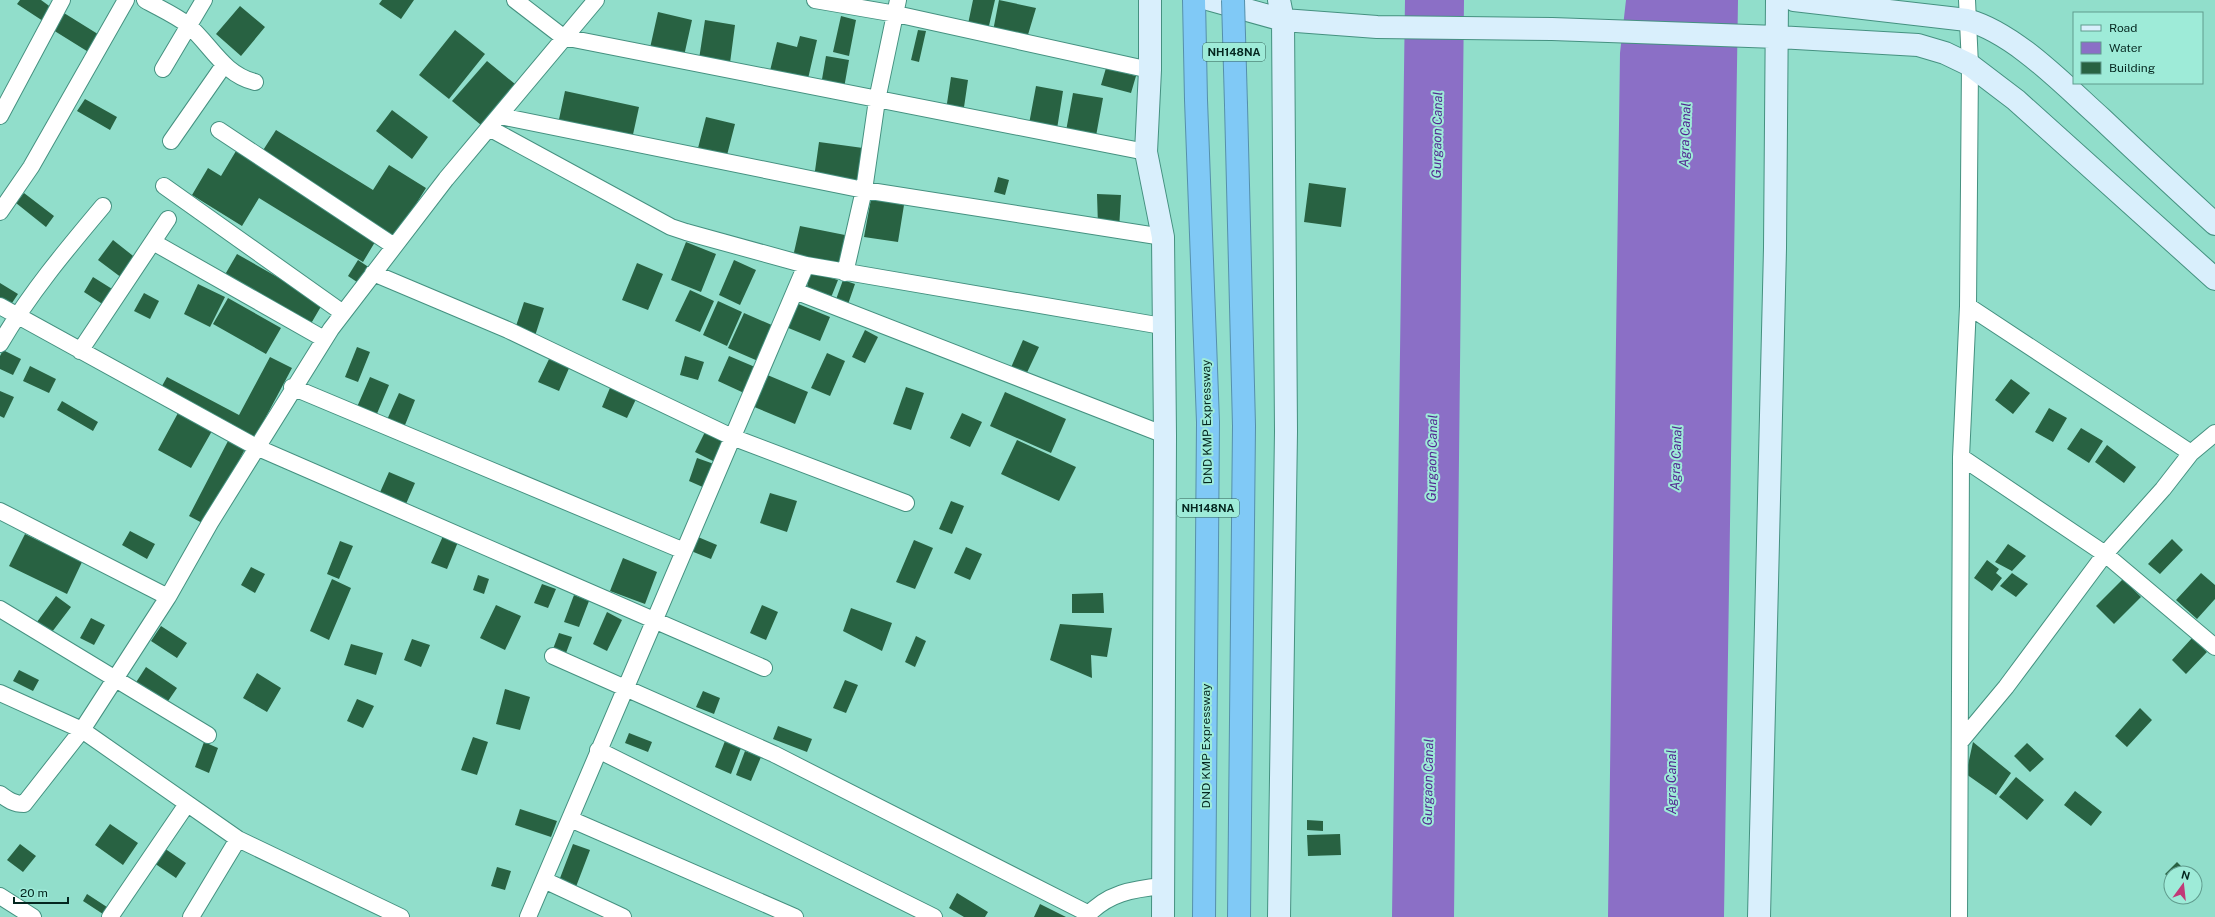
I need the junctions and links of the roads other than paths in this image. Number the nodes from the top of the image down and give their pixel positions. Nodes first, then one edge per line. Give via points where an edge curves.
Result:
1 (62, 0) edge
2 (126, 0) edge
3 (145, 0) edge
4 (204, 0) edge
5 (515, 0) edge
6 (596, 0) edge
7 (815, 0) edge
8 (1150, 0) edge
9 (1194, 0) edge
10 (1211, 0) edge
11 (1233, 0) edge
12 (1777, 0) edge
13 (1794, 0) edge
14 (897, 7) edge
15 (1281, 10) edge
16 (1967, 10) edge
17 (188, 25) junction
18 (563, 37) junction
19 (1777, 37) junction
20 (224, 65) junction
21 (1970, 66) junction
22 (164, 69) dead end
23 (1150, 70) junction
24 (255, 82) dead end
25 (877, 100) junction
26 (0, 116) edge
27 (500, 116) junction
28 (489, 128) junction
29 (219, 130) dead end
30 (171, 142) dead end
31 (1146, 152) junction
32 (164, 186) dead end
33 (864, 190) junction
34 (103, 206) dead end
35 (0, 212) edge
36 (168, 219) dead end
37 (2215, 224) edge
38 (1163, 237) junction
39 (152, 242) junction
40 (394, 246) junction
41 (806, 265) junction
42 (373, 273) junction
43 (845, 273) junction
44 (2215, 279) edge
45 (795, 291) junction
46 (0, 306) edge
47 (1968, 306) junction
48 (343, 313) junction
49 (17, 315) junction
50 (1162, 326) junction
51 (324, 339) junction
52 (0, 344) edge
53 (80, 351) junction
54 (292, 387) junction
55 (2215, 433) edge
56 (1165, 435) junction
57 (732, 437) junction
58 (256, 447) junction
59 (2191, 453) junction
60 (1961, 457) junction
61 (906, 503) dead end
62 (0, 511) edge
63 (684, 551) junction
64 (2105, 554) junction
65 (168, 597) junction
66 (0, 609) edge
67 (656, 620) junction
68 (2215, 647) edge
69 (553, 656) dead end
70 (764, 668) dead end
71 (115, 677) junction
72 (625, 688) junction
73 (0, 693) edge
74 (82, 730) junction
75 (208, 735) dead end
76 (1961, 741) junction
77 (598, 750) junction
78 (0, 794) edge
79 (188, 804) junction
80 (570, 819) junction
81 (238, 839) junction
82 (544, 880) junction
83 (1163, 886) junction
84 (0, 896) edge
85 (1088, 915) edge
86 (33, 917) edge
87 (110, 917) edge
88 (191, 917) edge
89 (401, 917) edge
90 (528, 917) edge
91 (623, 917) edge
92 (795, 917) edge
93 (934, 917) edge
94 (1163, 917) edge
95 (1204, 917) edge
96 (1240, 917) edge
97 (1279, 917) edge
98 (1758, 917) edge
99 (1959, 917) edge

1 - 26 street
2 - 35 street via 31,167
3 - 17 street
4 - 17 street
5 - 18 street
6 - 18 street
7 - 14 street
8 - 23 street
9 - 95 highway, DND KMP Expressway / NH148NA via 1208,422
10 - 15 street
11 - 96 highway, NH148NA, bridge via 1244,426
12 - 19 street
13 - 16 street
14 - 23 street
14 - 25 street
15 - 19 street via 1377,27 1552,29
15 - 97 street via 1286,431
16 - 21 street
16 - 37 street via 1981,24 2004,36 2054,75
17 - 20 street
17 - 22 street
18 - 25 street
18 - 27 street
19 - 21 street via 1918,45 1945,53
19 - 98 street
20 - 24 street via 244,79
20 - 30 street
21 - 44 street via 2016,100
21 - 47 street
23 - 31 street
25 - 31 street
25 - 33 street
27 - 28 street
27 - 33 street
28 - 40 street
28 - 41 street via 671,227
29 - 40 street
31 - 38 street
32 - 48 street
33 - 38 street
33 - 43 street
34 - 49 street
36 - 39 street
38 - 50 street
39 - 51 street
39 - 53 street
40 - 42 street
41 - 43 street
41 - 45 street
42 - 48 street
42 - 57 street via 508,330
43 - 50 street
45 - 56 street
45 - 57 street
46 - 49 street
47 - 59 street
47 - 60 street
48 - 51 street
49 - 52 street
49 - 53 street
50 - 56 street
51 - 54 street
53 - 58 street
54 - 58 street
54 - 63 street
55 - 59 street
56 - 83 street
57 - 61 street
57 - 63 street
58 - 65 street
58 - 67 street
59 - 64 street via 2163,489
60 - 64 street
60 - 76 street
62 - 65 street
63 - 67 street
64 - 68 street
64 - 76 street via 2006,687
65 - 71 street
66 - 71 street
67 - 70 street
67 - 72 street
69 - 72 street
71 - 74 street
71 - 75 street
72 - 77 street
72 - 85 street via 774,754
73 - 74 street
74 - 78 street via 24,804 9,801
74 - 79 street
76 - 99 street
77 - 80 street
77 - 93 street
79 - 81 street
79 - 87 street
80 - 82 street
80 - 92 street
81 - 88 street
81 - 89 street
82 - 90 street
82 - 91 street
83 - 85 street via 1120,893 1104,901
83 - 94 street
84 - 86 street

